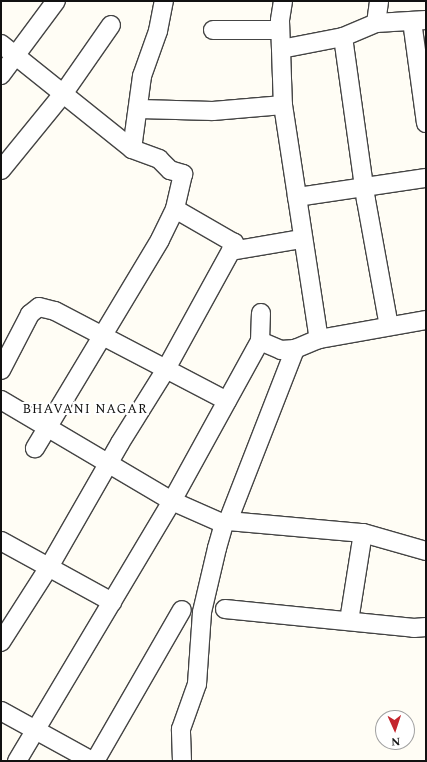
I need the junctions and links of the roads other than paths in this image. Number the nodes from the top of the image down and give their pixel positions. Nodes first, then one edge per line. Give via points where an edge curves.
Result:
1 (56, 1) edge
2 (164, 1) edge
3 (283, 1) edge
4 (379, 1) edge
5 (419, 21) edge
6 (376, 23) junction
7 (111, 25) dead end
8 (213, 30) dead end
9 (280, 30) junction
10 (343, 37) junction
11 (1, 44) edge
12 (281, 49) junction
13 (16, 55) junction
14 (1, 75) edge
15 (63, 94) junction
16 (283, 105) junction
17 (139, 109) junction
18 (426, 123) edge
19 (132, 149) junction
20 (1, 170) edge
21 (426, 178) edge
22 (364, 187) junction
23 (297, 197) junction
24 (176, 209) junction
25 (302, 239) junction
26 (231, 251) junction
27 (261, 313) dead end
28 (426, 320) edge
29 (389, 326) junction
30 (102, 334) junction
31 (319, 339) junction
32 (260, 341) junction
33 (295, 350) junction
34 (166, 369) junction
35 (1, 370) edge
36 (1, 400) edge
37 (228, 401) junction
38 (47, 427) junction
39 (35, 448) dead end
40 (109, 462) junction
41 (172, 501) junction
42 (226, 522) junction
43 (363, 533) junction
44 (1, 540) edge
45 (426, 551) edge
46 (49, 567) junction
47 (112, 602) junction
48 (225, 609) dead end
49 (182, 610) dead end
50 (349, 621) junction
51 (426, 627) edge
52 (1, 642) edge
53 (1, 711) edge
54 (36, 730) junction
55 (180, 742) junction
56 (17, 761) edge
57 (92, 761) edge
58 (95, 761) edge
59 (170, 761) edge
60 (182, 761) edge

1 - 13 street
2 - 17 street via 158,31 142,76
3 - 9 street
4 - 6 street
5 - 6 street
5 - 18 street
6 - 10 street
7 - 15 street
8 - 9 street
9 - 12 street
10 - 12 street
10 - 22 street
11 - 13 street
12 - 16 street
13 - 14 street
13 - 15 street
15 - 19 street
15 - 20 street
16 - 17 street via 213,111
16 - 23 street
17 - 19 street
19 - 24 street via 159,159 170,170 183,174
21 - 22 street
22 - 23 street
22 - 29 street
23 - 25 street
24 - 26 street via 234,243
24 - 30 street via 160,240
25 - 26 street
25 - 31 street
26 - 34 street
27 - 32 street
28 - 29 street
29 - 31 street
30 - 34 street
30 - 35 street via 55,311 39,307 30,314
30 - 38 street
31 - 33 street
32 - 33 street via 281,350
32 - 37 street
33 - 42 street
34 - 37 street
34 - 40 street
36 - 38 street
37 - 41 street
38 - 39 street
38 - 40 street
40 - 41 street
40 - 46 street
41 - 42 street
41 - 47 street
42 - 43 street
42 - 55 street via 202,612 196,684 181,729
43 - 45 street
43 - 50 street
44 - 46 street
46 - 47 street
46 - 52 street
47 - 54 street
48 - 50 street
49 - 58 street
50 - 51 street
53 - 54 street
54 - 56 street
54 - 57 street
55 - 59 street
55 - 60 street

